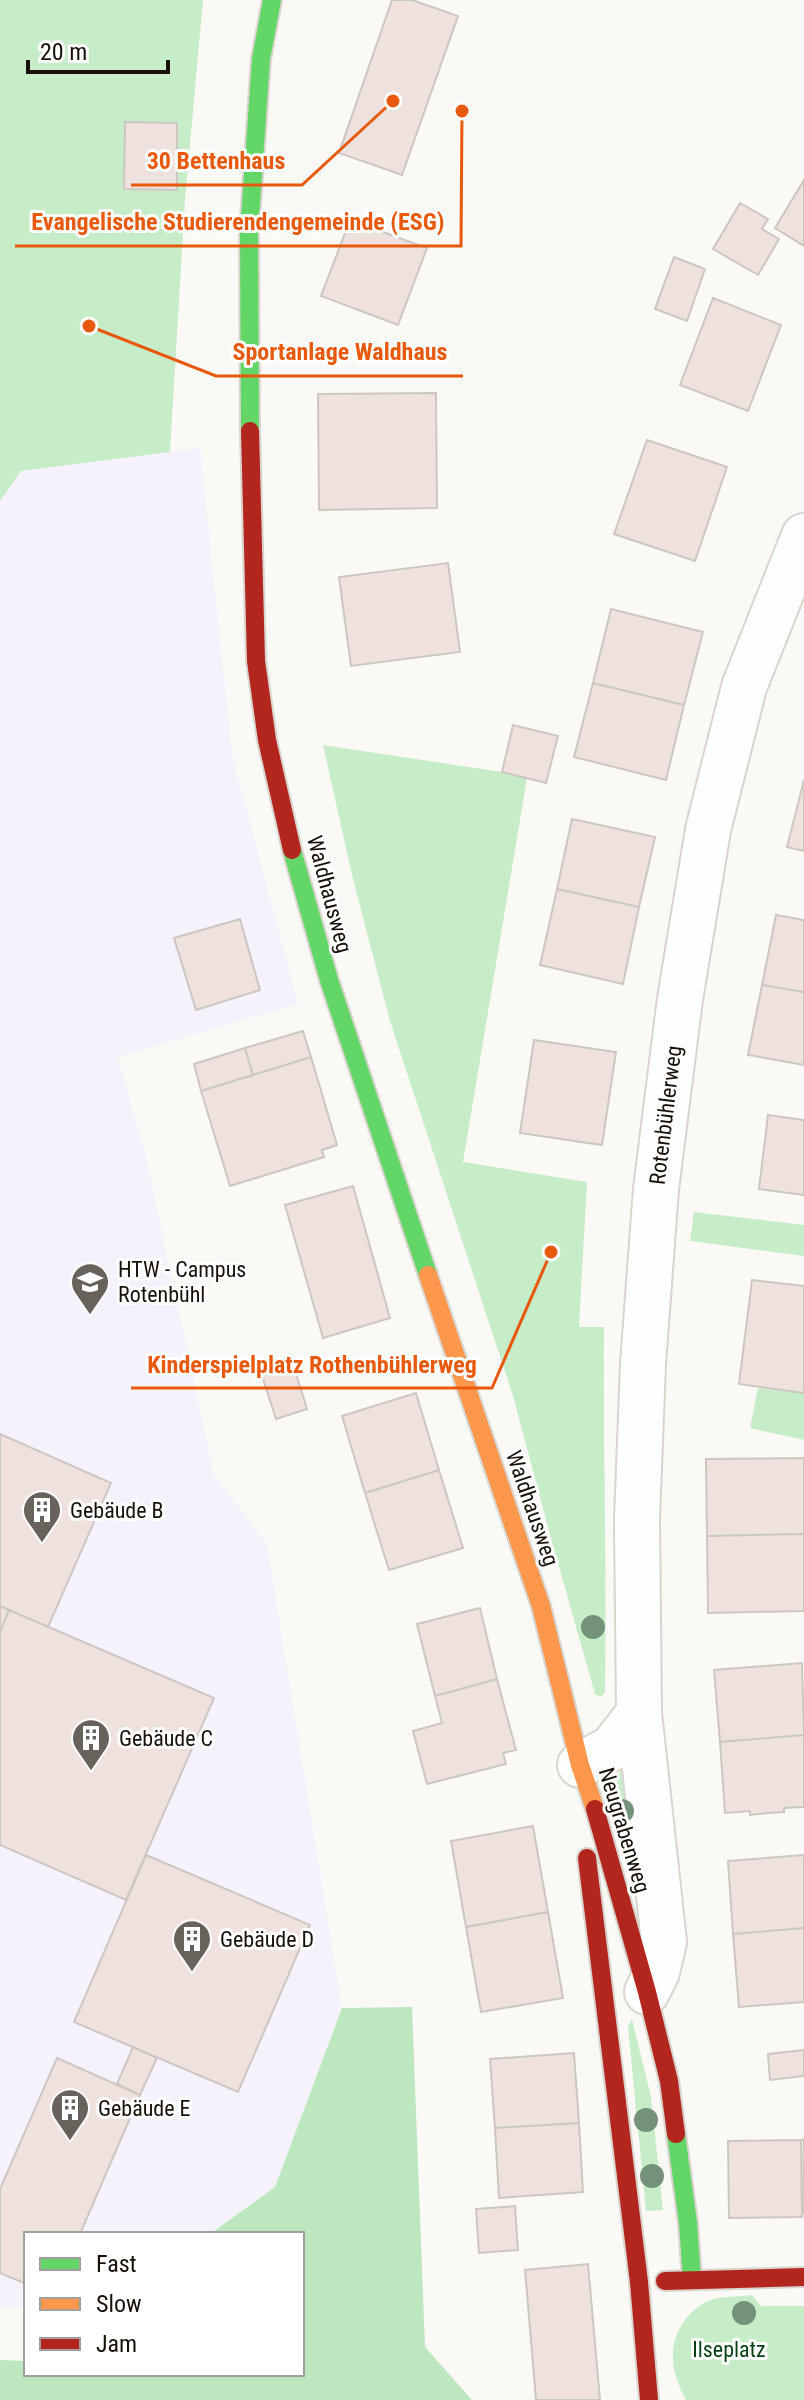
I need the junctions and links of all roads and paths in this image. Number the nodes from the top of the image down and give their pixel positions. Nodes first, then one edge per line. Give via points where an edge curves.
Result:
1 (272, 0) edge
2 (799, 566) edge
3 (639, 1713) junction
4 (580, 1765) junction
5 (647, 1992) junction
6 (804, 2277) edge
7 (692, 2279) junction
8 (639, 2282) junction
9 (649, 2400) edge

1 - 4 main road, Waldhausweg via 261,59 249,233 256,661 267,740 329,980 541,1606
2 - 3 street, Rotenbühlerweg via 744,687 708,830 680,999 656,1189 643,1364 637,1519
3 - 4 street via 612,1748
3 - 5 street, Rotenbühlerweg via 664,1942
4 - 5 main road, Neugrabenweg
4 - 8 main road, Neugrabenweg via 584,1839
5 - 7 main road, Neugrabenweg via 669,2081
6 - 7 main road
7 - 8 main road
8 - 9 main road

